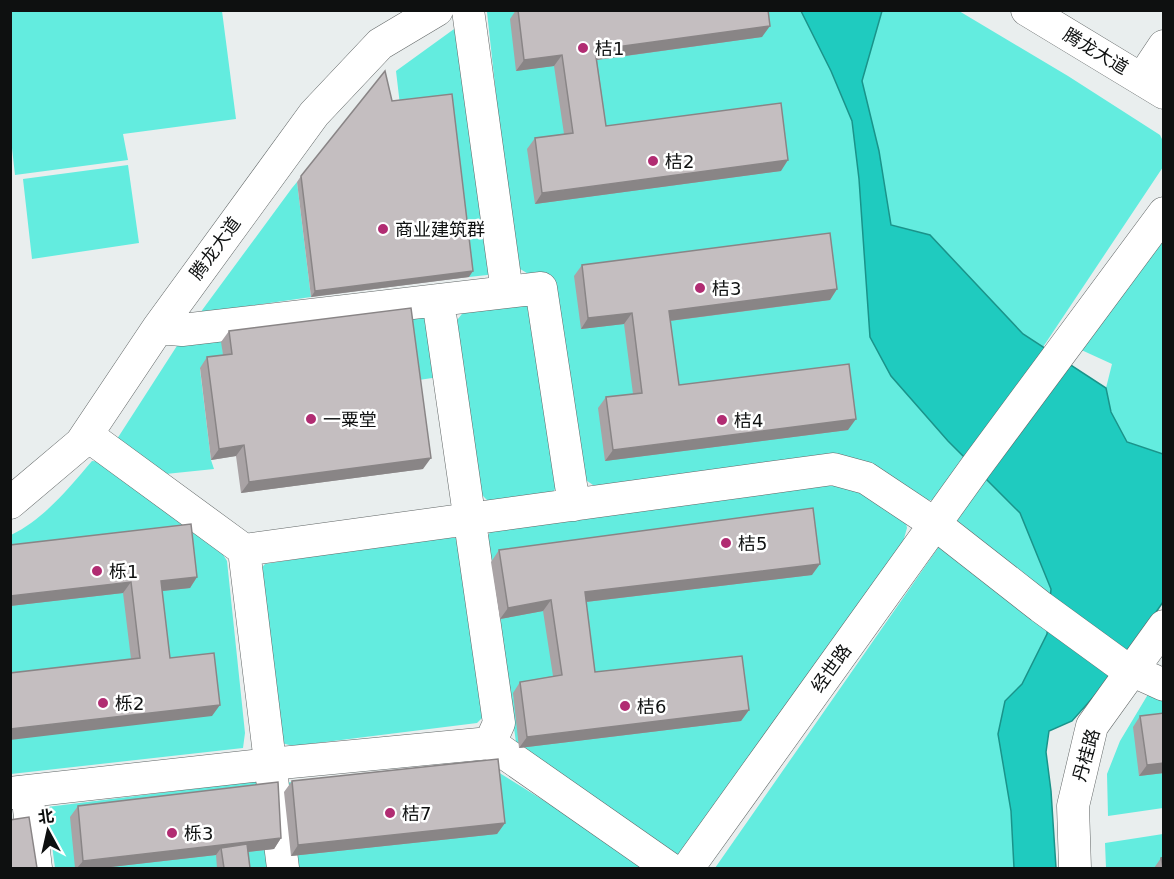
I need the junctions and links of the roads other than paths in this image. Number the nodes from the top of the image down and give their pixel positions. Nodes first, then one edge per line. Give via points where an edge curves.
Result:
1 (437, 10) edge
2 (468, 10) edge
3 (1027, 10) edge
4 (1164, 46) edge
5 (1153, 86) edge
6 (1164, 213) edge
7 (507, 292) junction
8 (438, 300) junction
9 (158, 328) junction
10 (87, 435) junction
11 (10, 502) edge
12 (574, 505) junction
13 (469, 520) junction
14 (935, 524) junction
15 (244, 550) junction
16 (1164, 626) edge
17 (1127, 669) junction
18 (1164, 685) edge
19 (490, 743) junction
20 (270, 764) junction
21 (19, 793) edge
22 (36, 868) edge
23 (283, 868) edge
24 (669, 868) edge
25 (688, 868) edge
26 (1075, 868) edge

1 - 9 street, 腾龙大道 via 380,44 314,114
2 - 7 street
3 - 5 street, 腾龙大道
4 - 5 street
6 - 14 street, 经世路
7 - 8 street
7 - 12 street via 541,288
8 - 9 street via 182,330
8 - 13 street
9 - 10 street, 腾龙大道
10 - 11 street, 腾龙大道
10 - 15 street
12 - 13 street
12 - 14 street via 833,470 866,478
13 - 15 street
13 - 19 street via 499,723
14 - 17 street
14 - 25 street, 经世路
15 - 20 street
16 - 17 street, 丹桂路
17 - 18 street
17 - 26 street, 丹桂路 via 1092,726 1073,806
19 - 20 street
19 - 24 street
20 - 21 street
20 - 23 street
21 - 22 street

